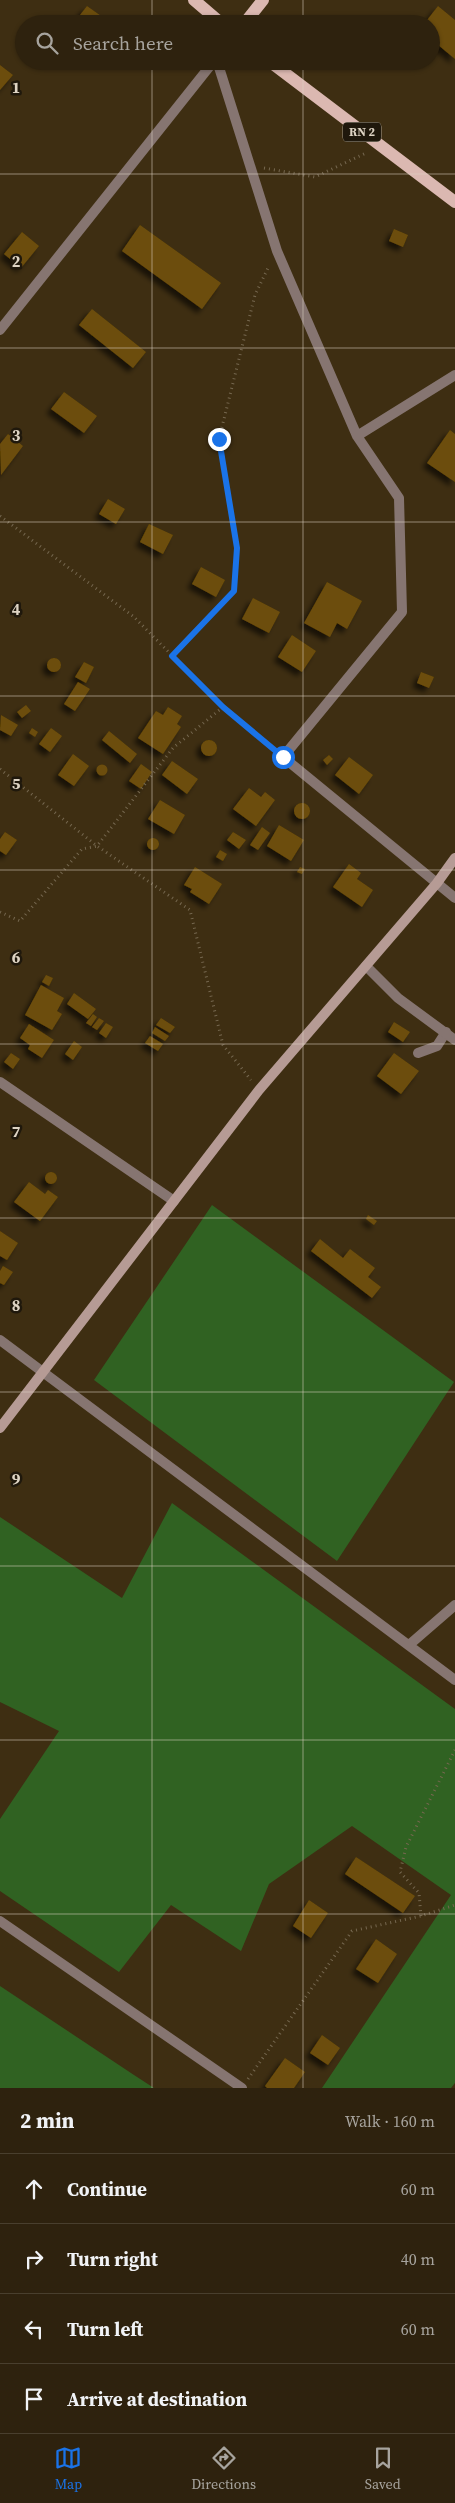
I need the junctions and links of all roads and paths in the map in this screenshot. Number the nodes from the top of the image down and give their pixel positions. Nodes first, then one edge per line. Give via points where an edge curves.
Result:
1 (194, 0) edge
2 (263, 0) edge
3 (212, 15) edge
4 (251, 15) edge
5 (207, 70) edge
6 (221, 70) edge
7 (281, 70) edge
8 (380, 146) junction
9 (250, 165) junction
10 (455, 202) edge
11 (276, 252) junction
12 (0, 330) edge
13 (455, 375) edge
14 (358, 436) junction
15 (0, 516) edge
16 (172, 656) junction
17 (223, 707) junction
18 (283, 757) junction
19 (0, 769) edge
20 (96, 846) junction
21 (455, 858) edge
22 (437, 882) junction
23 (455, 898) edge
24 (0, 912) edge
25 (366, 966) junction
26 (446, 1032) junction
27 (455, 1040) edge
28 (418, 1053) dead end
29 (0, 1082) edge
30 (259, 1090) junction
31 (174, 1201) junction
32 (0, 1340) edge
33 (44, 1372) junction
34 (0, 1428) edge
35 (455, 1605) edge
36 (409, 1645) junction
37 (455, 1680) edge
38 (455, 1750) edge
39 (455, 1905) edge
40 (421, 1916) junction
41 (0, 1921) edge
42 (245, 2084) edge

1 - 3 main road
2 - 4 main road
5 - 12 street
6 - 9 street
7 - 8 main road, RN 2
8 - 9 path via 315,177
8 - 10 main road, RN 2
9 - 11 street
11 - 14 street
11 - 16 path via 255,295 219,439 237,548 234,591
13 - 14 street
14 - 18 street via 399,498 402,612
15 - 16 path via 134,617
16 - 17 path
17 - 18 path
17 - 20 path via 172,748
18 - 22 street
19 - 20 path
20 - 24 path via 82,850 20,921
20 - 30 path via 190,910 223,1046
21 - 22 main road
22 - 23 street
22 - 25 main road
25 - 26 street via 398,998
25 - 30 main road
26 - 27 street
26 - 28 street via 437,1046
29 - 31 street
30 - 31 main road
31 - 33 main road
32 - 33 street
33 - 34 main road
33 - 36 street
35 - 36 street
36 - 37 street
38 - 40 path via 406,1847 400,1872 419,1893
39 - 40 path
40 - 42 path via 352,1931
41 - 42 street

